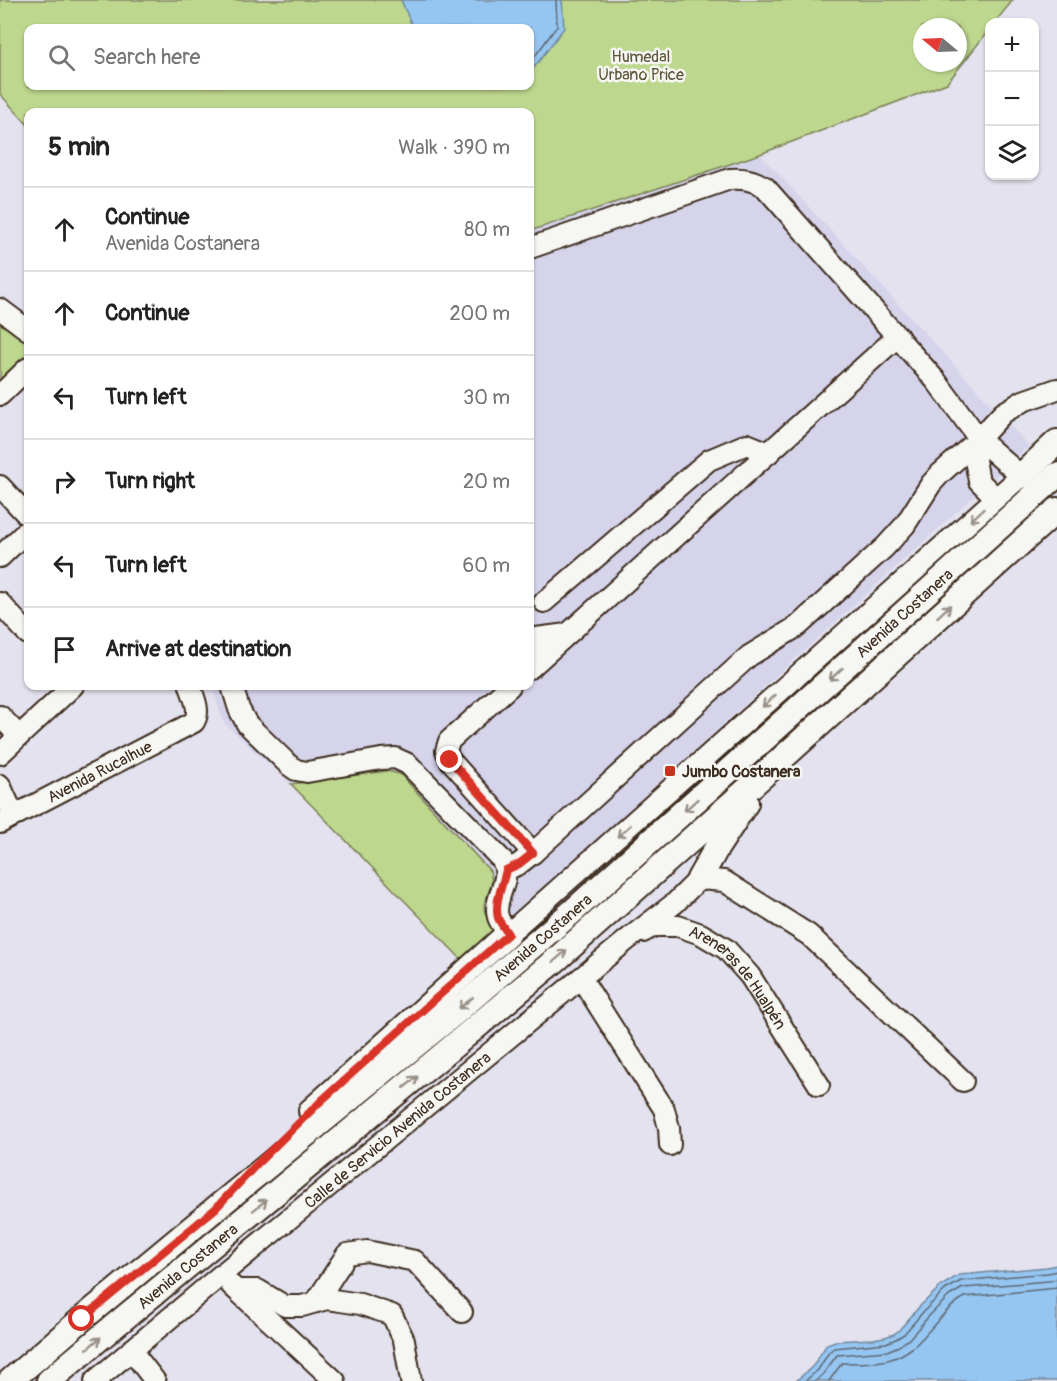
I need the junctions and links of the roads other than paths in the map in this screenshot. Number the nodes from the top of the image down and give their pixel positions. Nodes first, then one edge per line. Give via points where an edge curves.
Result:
1 (534, 247) edge
2 (0, 309) edge
3 (24, 327) edge
4 (898, 336) junction
5 (24, 372) edge
6 (1057, 389) edge
7 (0, 394) edge
8 (979, 439) junction
9 (1057, 442) edge
10 (769, 453) junction
11 (1057, 475) edge
12 (1021, 476) junction
13 (0, 486) edge
14 (996, 498) junction
15 (1057, 510) edge
16 (24, 512) edge
17 (24, 534) edge
18 (0, 557) edge
19 (544, 602) dead end
20 (0, 603) edge
21 (24, 629) edge
22 (567, 634) junction
23 (534, 640) edge
24 (534, 664) edge
25 (69, 690) edge
26 (191, 690) edge
27 (233, 690) edge
28 (487, 690) edge
29 (506, 690) edge
30 (480, 714) junction
31 (0, 716) edge
32 (19, 736) junction
33 (0, 754) edge
34 (777, 763) junction
35 (0, 785) edge
36 (7, 819) edge
37 (533, 853) junction
38 (506, 870) junction
39 (699, 879) junction
40 (508, 934) junction
41 (627, 940) junction
42 (581, 978) junction
43 (963, 1081) dead end
44 (819, 1085) dead end
45 (670, 1145) dead end
46 (215, 1209) junction
47 (220, 1275) junction
48 (237, 1290) junction
49 (316, 1302) junction
50 (462, 1312) dead end
51 (131, 1350) junction
52 (10, 1381) edge
53 (49, 1381) edge
54 (95, 1381) edge
55 (156, 1381) edge
56 (335, 1381) edge
57 (411, 1381) edge

1 - 4 street via 730,179 744,178 765,187
2 - 3 street
4 - 8 street
4 - 10 street
5 - 7 street
6 - 8 street via 1013,406
8 - 12 street
8 - 14 street via 975,460 979,482
8 - 37 street via 931,484 885,547 798,626 749,656
9 - 12 main road
10 - 19 street via 747,444 710,460
10 - 22 street
11 -> 46 main road, Avenida Costanera via 533,946
12 - 14 street
13 - 16 street
14 -> 40 street
34 -> 15 main road, Avenida Costanera
17 - 18 street
20 - 21 street
22 - 23 street
22 - 24 street
25 - 32 street
26 - 36 street, Avenida Rucalhue via 198,711 194,722
27 - 38 street via 247,724 296,770 307,772 395,758 408,764 502,860
28 - 30 street
29 - 30 street
30 - 37 street via 449,741 446,751
31 - 32 street
32 - 33 street
34 - 39 main road
53 -> 34 main road, Avenida Costanera via 499,1009
35 - 36 street
37 - 38 street
38 - 40 street via 497,910
39 - 41 street, Calle de Servicio Avenida Costanera
39 - 43 street via 724,881 809,935
40 - 46 main road via 321,1101
41 - 42 street, Calle de Servicio Avenida Costanera
41 - 44 street, Areneras de Hualpén via 654,926 678,926 726,949 750,976
42 - 45 street via 664,1109
42 - 47 street, Calle de Servicio Avenida Costanera
46 - 52 main road, Avenida Costanera
47 - 48 street
47 - 51 street, Calle de Servicio Avenida Costanera
48 - 49 street via 258,1290 285,1306
48 - 56 street
49 - 50 street via 347,1254 367,1251 415,1261
49 - 57 street via 327,1299 360,1304 392,1315 404,1340
51 - 54 street, Calle de Servicio Avenida Costanera
51 - 55 street

